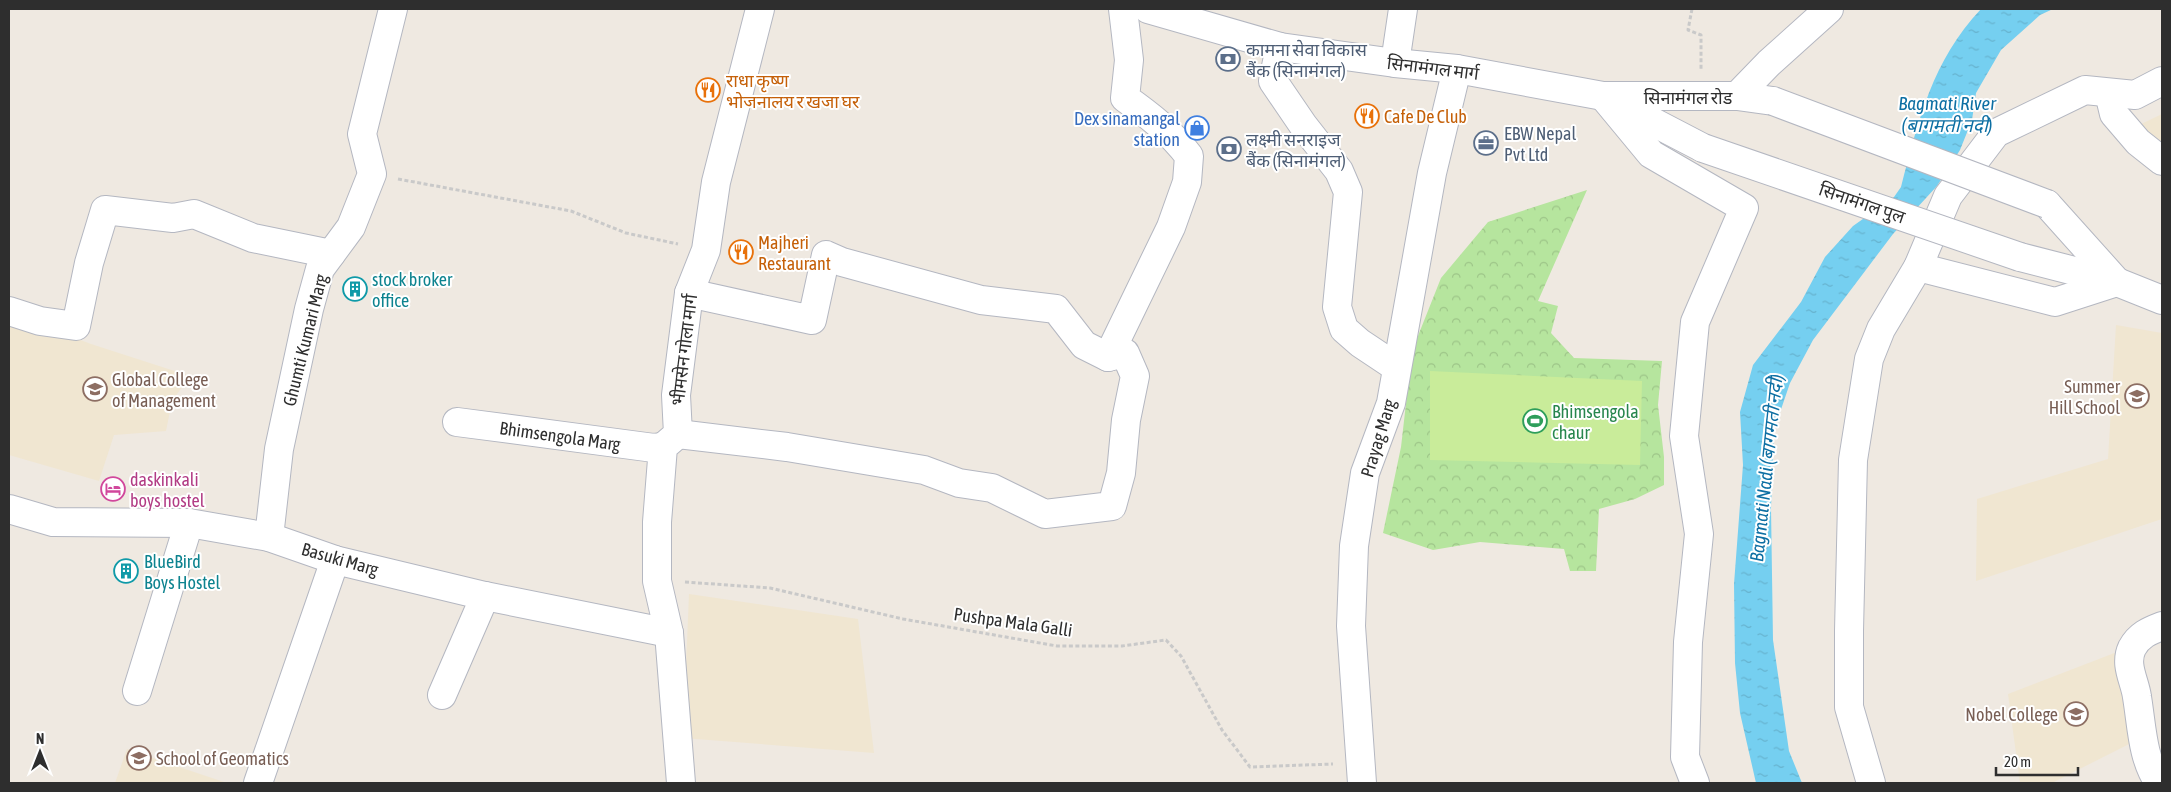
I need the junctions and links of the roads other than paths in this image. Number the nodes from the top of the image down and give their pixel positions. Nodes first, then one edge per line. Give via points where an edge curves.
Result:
1 (393, 9) edge
2 (760, 9) edge
3 (1123, 9) edge
4 (1148, 9) edge
5 (1403, 9) edge
6 (1829, 9) edge
7 (1280, 48) junction
8 (1395, 63) junction
9 (1457, 69) junction
10 (2162, 81) edge
11 (2109, 93) junction
12 (1604, 96) junction
13 (1737, 96) junction
14 (2162, 161) edge
15 (331, 254) junction
16 (1918, 267) junction
17 (2116, 282) junction
18 (689, 293) junction
19 (2162, 300) edge
20 (9, 311) edge
21 (1108, 357) junction
22 (1396, 366) junction
23 (457, 422) dead end
24 (670, 440) junction
25 (9, 509) edge
26 (189, 523) junction
27 (269, 537) junction
28 (335, 560) junction
29 (485, 596) junction
30 (2162, 626) edge
31 (669, 633) junction
32 (137, 691) dead end
33 (442, 695) dead end
34 (1361, 773) edge
35 (258, 783) edge
36 (681, 783) edge
37 (1695, 783) edge
38 (1871, 783) edge
39 (2159, 783) edge

1 - 15 street, Ghumti Kumari Marg via 362,134 372,174 351,227
2 - 18 street, भीमसेन गोला मार्ग via 716,182 706,250
3 - 21 street via 1129,60 1125,98 1174,137 1189,156 1189,169 1171,228
4 - 7 street, सिनामंगल मार्ग
5 - 8 street
6 - 13 street
7 - 8 street, सिनामंगल मार्ग
7 - 22 street via 1273,81 1339,171 1348,192 1337,307 1344,329
8 - 9 street, सिनामंगल मार्ग
9 - 12 street, सिनामंगल मार्ग
9 - 22 street, Prayag Marg via 1432,173
10 - 11 street via 2135,95
11 - 14 street via 2114,114 2138,142
11 - 16 street via 2085,90 1996,133 1948,196
12 - 13 street, सिनामंगल रोड
12 - 17 street, सिनामंगल पुल, bridge via 1703,148 2020,257
12 - 37 street via 1651,154 1744,208 1695,322 1684,436 1699,534 1688,642 1685,757
13 - 17 street, सिनामंगल रोड, bridge via 1773,101 2047,204
15 - 20 street via 254,238 194,214 173,218 105,210 89,263 76,326 40,321
15 - 27 street, Ghumti Kumari Marg via 320,269 309,308 279,449
16 - 17 street via 2055,302
16 - 38 street via 1881,329 1869,359 1853,460 1848,707
17 - 19 street, सिनामंगल पुल
18 - 21 street via 812,320 826,255 980,300 1056,308 1084,345
18 - 24 street, भीमसेन गोला मार्ग
21 - 24 street, Bhimsengola Marg via 1125,353 1135,376 1126,420 1122,473 1112,506 1045,514 992,488 959,483 924,470 787,447
22 - 34 street, Prayag Marg via 1391,403 1365,473 1354,546 1351,626
23 - 24 street, Bhimsengola Marg via 654,448
24 - 31 street, भीमसेन गोला मार्ग via 657,522 657,581
25 - 26 street, Basuki Marg via 54,522
26 - 27 street, Basuki Marg
26 - 32 street
27 - 28 street, Basuki Marg
28 - 29 street, Basuki Marg
28 - 35 street
29 - 31 street, Basuki Marg
29 - 33 street
30 - 39 street via 2142,634 2131,649 2128,666 2137,695 2145,754
31 - 36 street, भीमसेन गोला मार्ग

